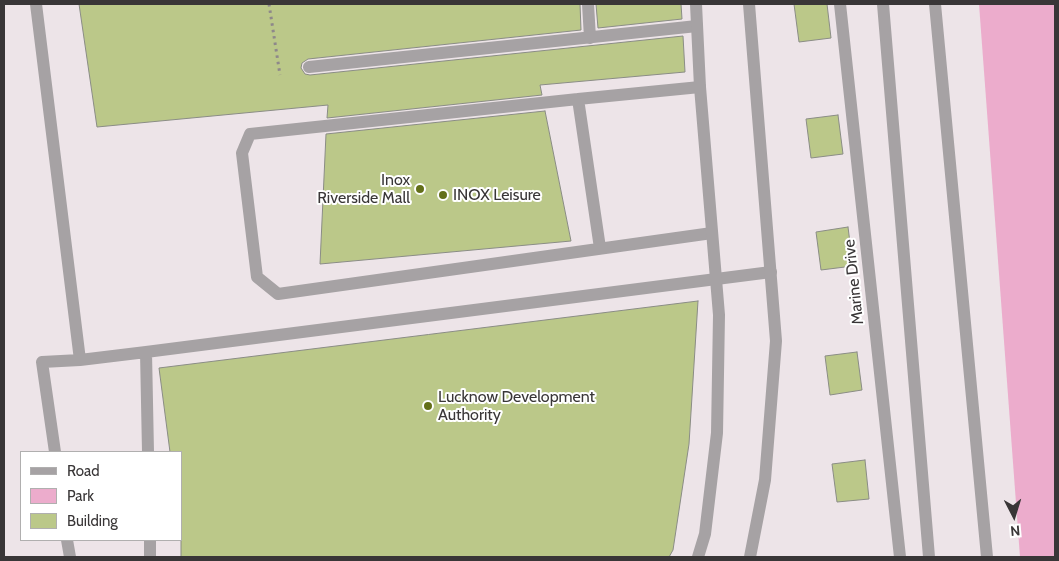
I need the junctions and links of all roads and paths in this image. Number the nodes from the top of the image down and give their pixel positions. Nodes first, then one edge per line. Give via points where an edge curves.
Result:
1 (36, 4) edge
2 (269, 4) edge
3 (588, 4) edge
4 (696, 4) edge
5 (749, 4) edge
6 (840, 4) edge
7 (883, 4) edge
8 (936, 4) edge
9 (697, 26) junction
10 (590, 38) junction
11 (310, 67) dead end
12 (280, 74) dead end
13 (700, 87) junction
14 (578, 99) junction
15 (712, 234) junction
16 (600, 248) junction
17 (771, 272) junction
18 (716, 279) junction
19 (146, 352) junction
20 (80, 360) junction
21 (55, 451) edge
22 (148, 451) edge
23 (67, 541) edge
24 (150, 541) edge
25 (70, 557) edge
26 (150, 557) edge
27 (698, 557) edge
28 (750, 557) edge
29 (900, 557) edge
30 (929, 557) edge
31 (987, 557) edge

1 - 20 street
2 - 12 path
3 - 10 street
4 - 9 street
5 - 17 street
6 - 29 street, Marine Drive
7 - 30 street
8 - 31 street
9 - 10 street
9 - 13 street
10 - 11 street
13 - 14 street
13 - 15 street
14 - 16 street
14 - 16 street via 250,134 242,153 257,277 278,294
15 - 16 street
15 - 18 street
17 - 18 street
17 - 28 street via 776,341 765,480
18 - 19 street
18 - 27 street via 719,315 717,433 706,534
19 - 20 street
19 - 22 street
20 - 21 street via 42,362
23 - 25 street
24 - 26 street

